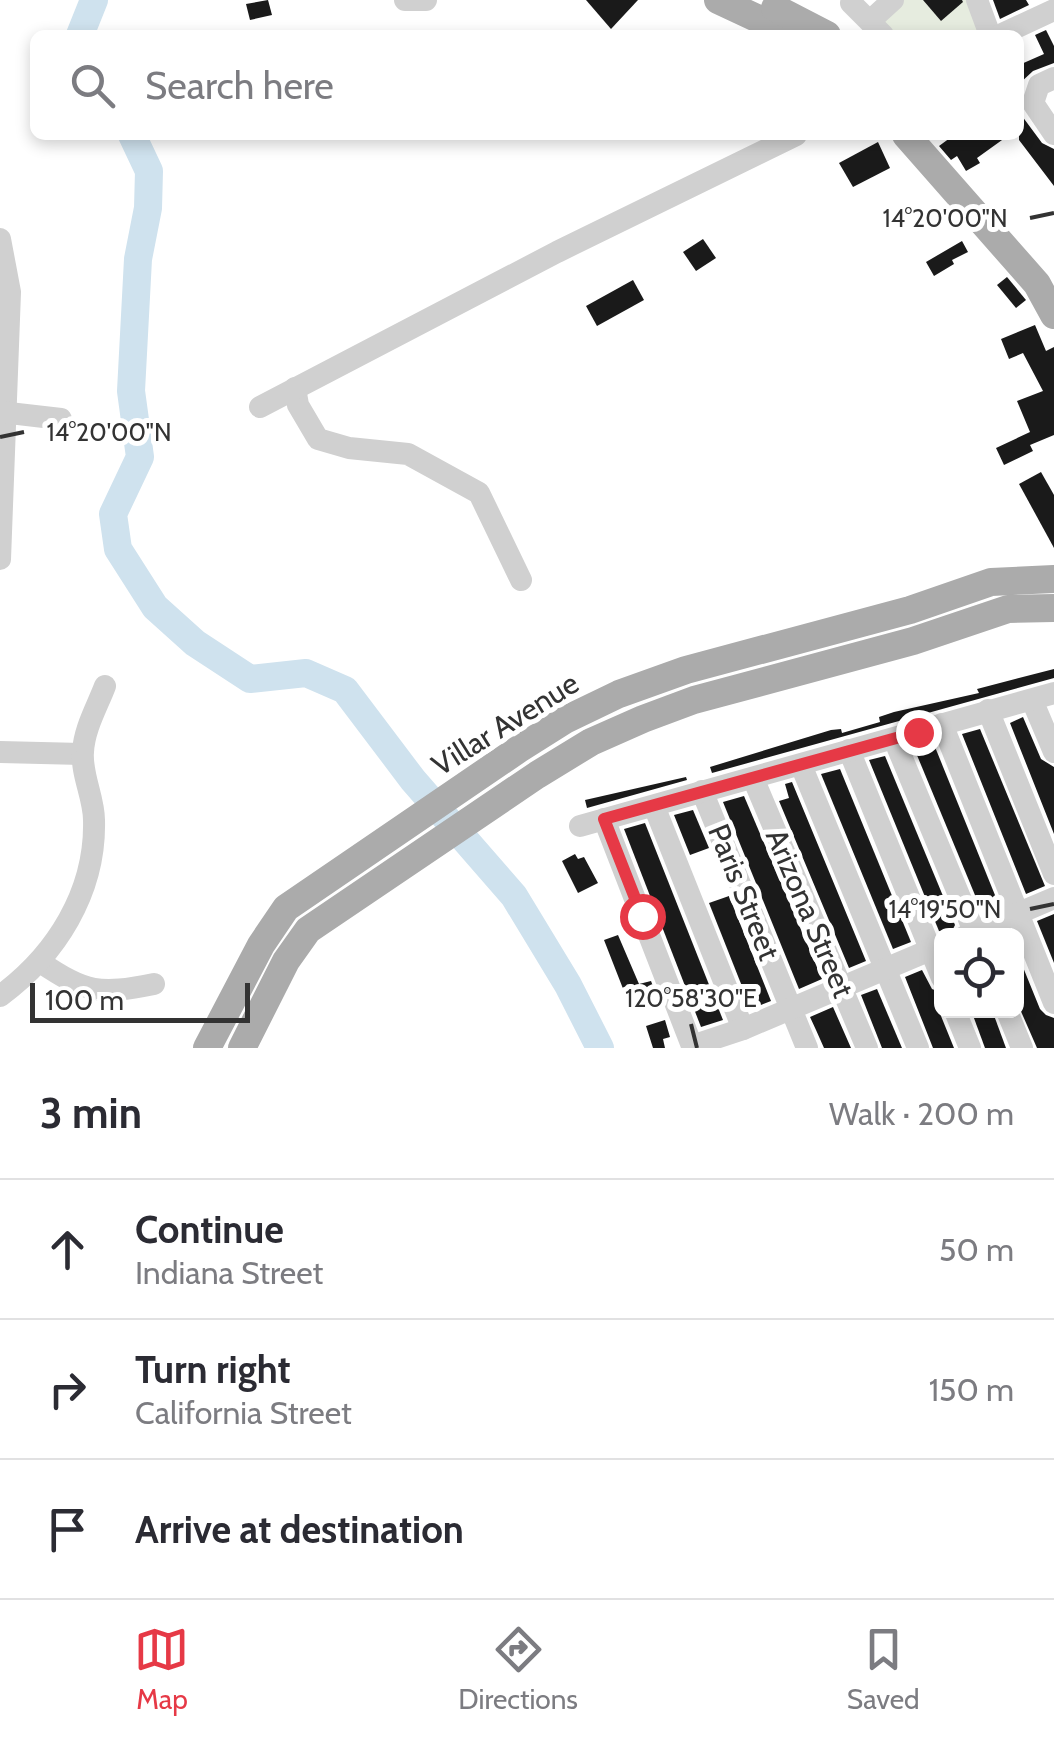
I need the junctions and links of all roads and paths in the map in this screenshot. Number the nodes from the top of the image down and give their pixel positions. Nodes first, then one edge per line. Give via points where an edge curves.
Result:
1 (405, 0) edge
2 (426, 0) edge
3 (718, 0) edge
4 (756, 0) edge
5 (893, 0) edge
6 (977, 0) edge
7 (851, 2) dead end
8 (1045, 9) edge
9 (876, 28) edge
10 (782, 30) edge
11 (817, 30) edge
12 (988, 30) edge
13 (1009, 30) edge
14 (1046, 81) edge
15 (1054, 134) edge
16 (786, 140) edge
17 (911, 140) edge
18 (929, 140) edge
19 (961, 188) junction
20 (0, 239) edge
21 (1049, 289) edge
22 (295, 388) junction
23 (260, 407) dead end
24 (3, 412) edge
25 (62, 418) dead end
26 (0, 559) edge
27 (1054, 579) edge
28 (522, 580) dead end
29 (1054, 608) edge
30 (106, 686) dead end
31 (1043, 696) edge
32 (988, 710) junction
33 (942, 724) junction
34 (894, 738) junction
35 (849, 750) junction
36 (0, 752) edge
37 (1054, 752) edge
38 (82, 754) junction
39 (801, 765) junction
40 (754, 778) junction
41 (702, 791) junction
42 (654, 806) junction
43 (604, 819) junction
44 (580, 826) dead end
45 (1054, 874) edge
46 (1054, 898) edge
47 (1017, 914) junction
48 (970, 928) edge
49 (986, 928) edge
50 (934, 943) edge
51 (934, 949) edge
52 (40, 962) junction
53 (886, 969) junction
54 (154, 984) dead end
55 (842, 987) junction
56 (0, 996) edge
57 (1054, 1003) edge
58 (791, 1008) junction
59 (957, 1018) edge
60 (1009, 1018) edge
61 (742, 1029) junction
62 (692, 1046) edge
63 (206, 1048) edge
64 (242, 1048) edge
65 (807, 1048) edge
66 (867, 1048) edge
67 (918, 1048) edge
68 (970, 1048) edge
69 (1022, 1048) edge

1 - 2 street
3 - 10 main road
4 - 11 main road
5 - 9 street
6 - 12 street
7 - 9 street
8 - 13 street
14 - 15 street via 1033,103
16 - 22 street
17 - 19 main road
18 - 19 main road
19 - 21 main road
20 - 24 street via 10,292
22 - 23 street
22 - 28 street via 318,438 408,454 479,493
24 - 25 street
24 - 26 street
27 - 63 main road, Villar Avenue via 991,582 686,670 565,720 297,899 275,921
29 - 64 main road, Villar Avenue via 1008,610 694,700 592,742 318,922 298,940
30 - 38 street
31 - 32 street
31 - 37 street
32 - 33 street
32 - 45 street
33 - 34 street
33 - 47 street
34 - 35 street
34 - 48 street
35 - 39 street
35 - 50 street
36 - 38 street
38 - 52 street via 94,815 88,875 64,932
39 - 40 street
39 - 53 street
40 - 41 street
40 - 55 street, Arizona Street
41 - 42 street
41 - 58 street, Paris Street
42 - 43 street
42 - 61 street
43 - 44 street
43 - 62 street
46 - 47 street
47 - 49 street
47 - 57 street
51 - 53 street
52 - 54 street via 76,986 118,991
52 - 56 street
53 - 55 street
53 - 67 street
55 - 58 street
55 - 66 street, Arizona Street
58 - 61 street
58 - 65 street, Paris Street
59 - 68 street
60 - 69 street
61 - 62 street

